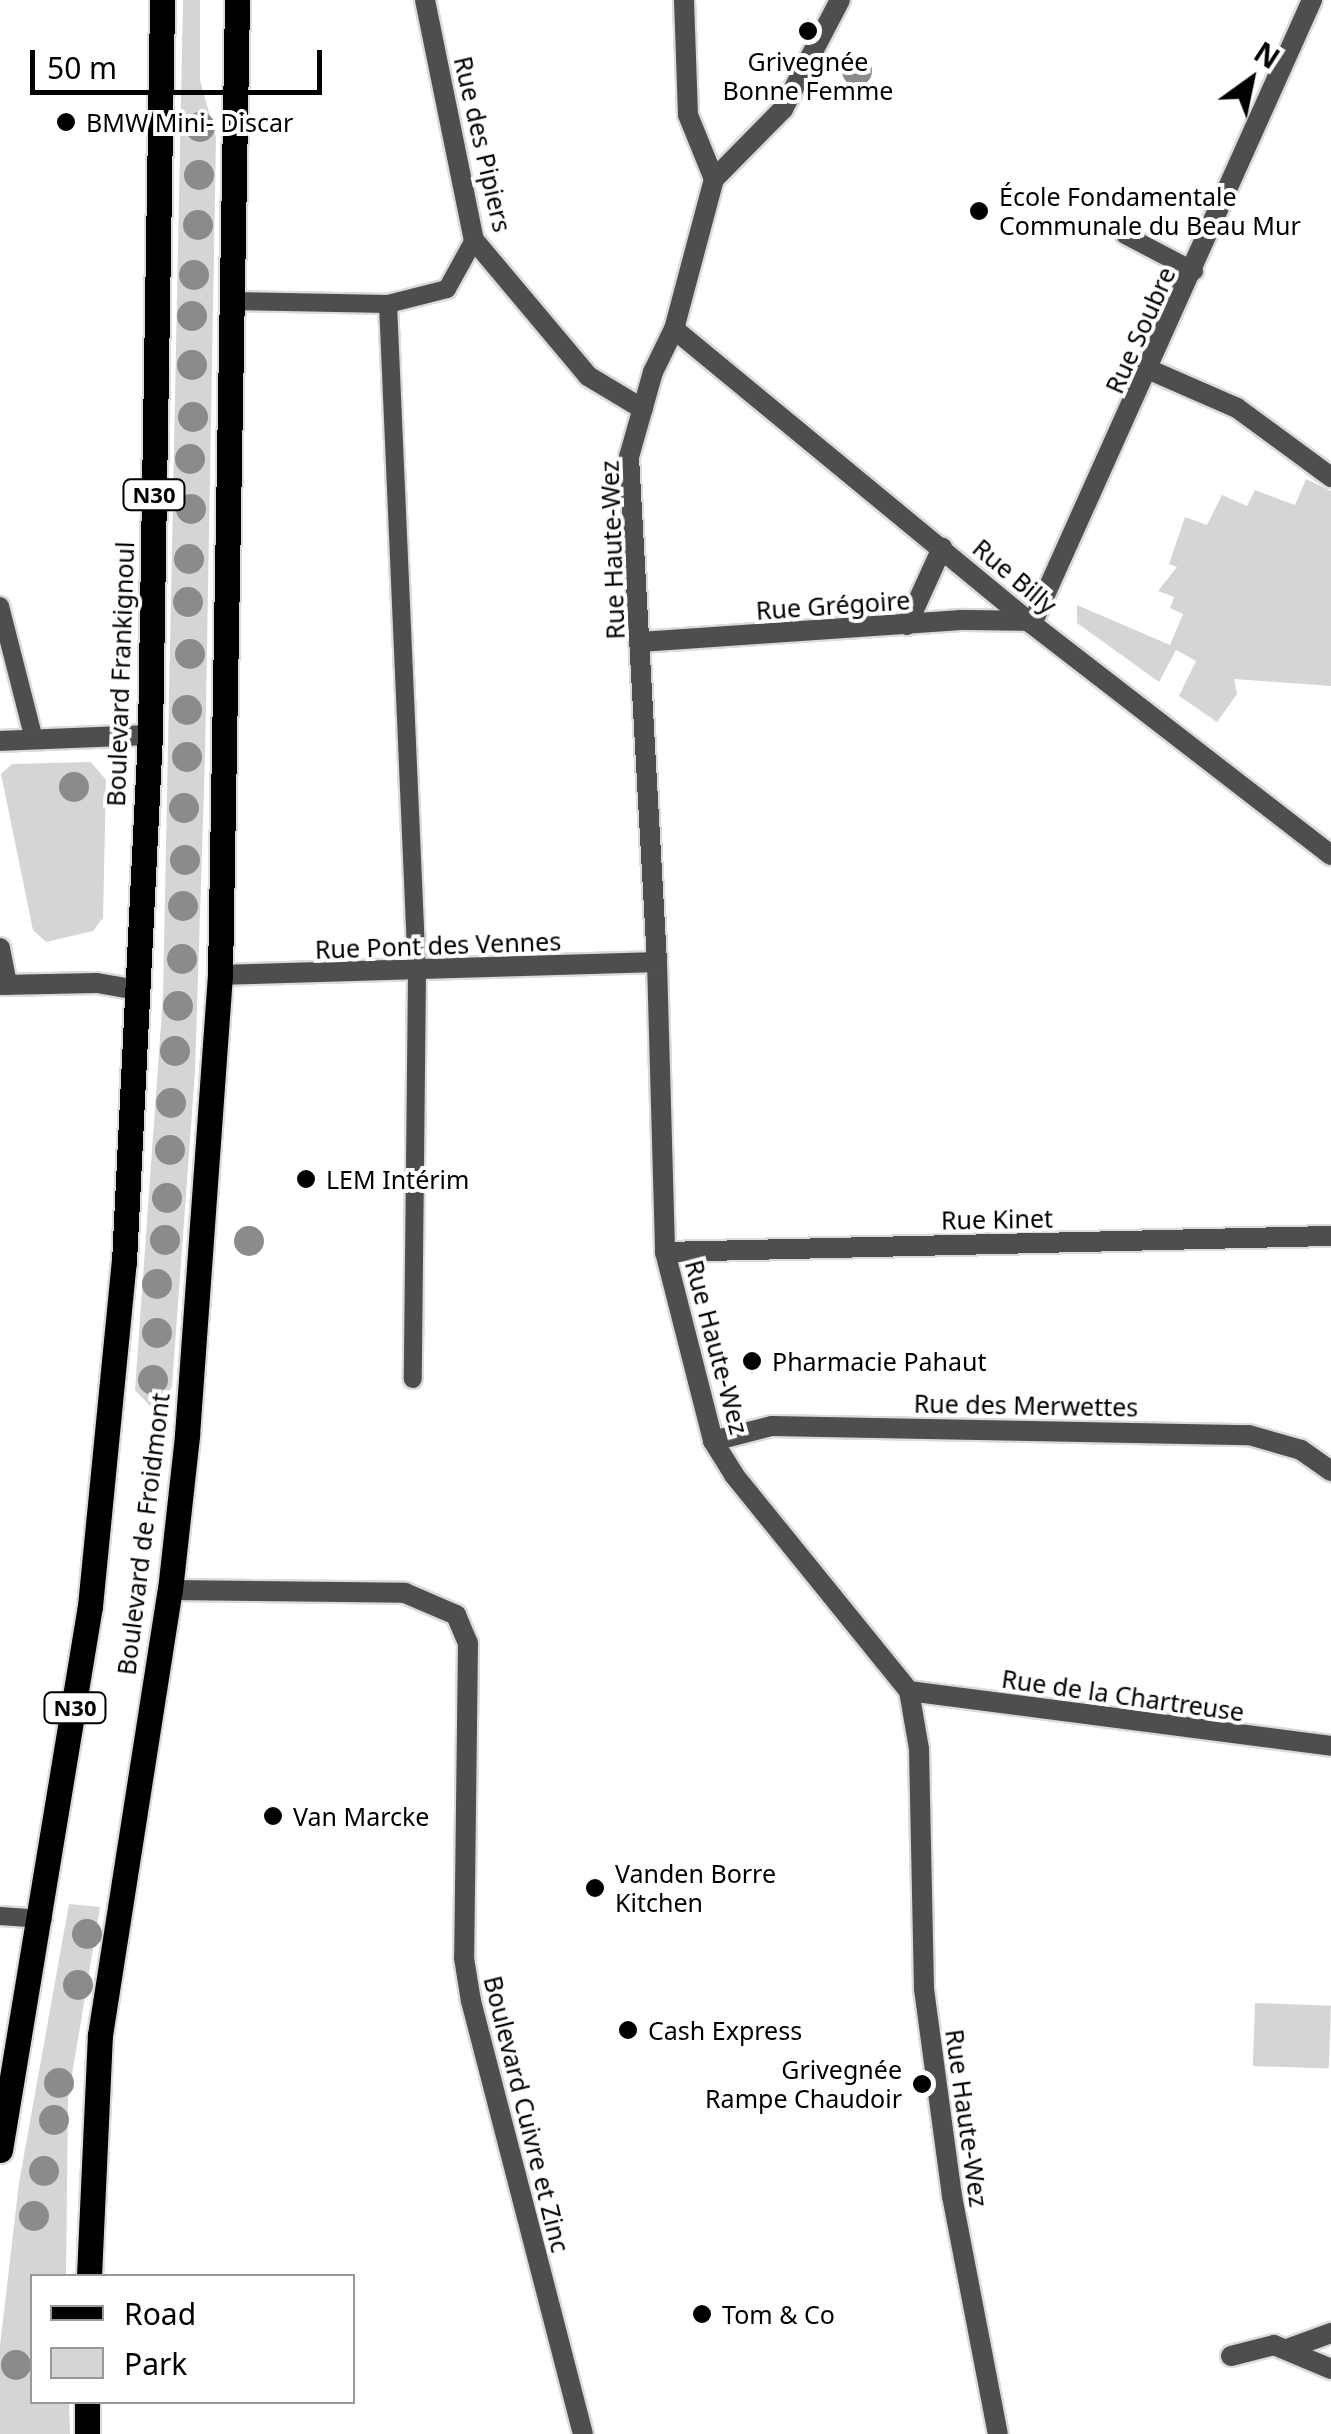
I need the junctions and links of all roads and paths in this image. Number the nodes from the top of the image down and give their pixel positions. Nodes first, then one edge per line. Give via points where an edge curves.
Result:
1 (162, 0) edge
2 (237, 0) edge
3 (425, 0) edge
4 (684, 0) edge
5 (840, 0) edge
6 (1312, 0) edge
7 (714, 180) junction
8 (1125, 236) dead end
9 (474, 240) junction
10 (1194, 271) junction
11 (233, 301) junction
12 (388, 304) junction
13 (674, 329) junction
14 (1150, 370) junction
15 (643, 409) junction
16 (1331, 477) edge
17 (942, 548) junction
18 (0, 606) edge
19 (1031, 623) junction
20 (907, 626) junction
21 (640, 642) junction
22 (150, 735) junction
23 (34, 740) junction
24 (0, 741) edge
25 (1331, 855) edge
26 (0, 948) edge
27 (657, 962) junction
28 (417, 972) junction
29 (220, 975) junction
30 (3, 985) edge
31 (138, 990) junction
32 (1331, 1236) edge
33 (665, 1252) junction
34 (413, 1379) dead end
35 (713, 1441) junction
36 (1331, 1471) edge
37 (170, 1590) junction
38 (909, 1691) junction
39 (1331, 1746) edge
40 (0, 1916) edge
41 (43, 1919) junction
42 (0, 2150) edge
43 (88, 2274) edge
44 (1331, 2332) edge
45 (1290, 2348) junction
46 (1231, 2356) dead end
47 (1331, 2369) edge
48 (88, 2404) edge
49 (87, 2434) edge
50 (582, 2434) edge
51 (998, 2434) edge

1 - 22 main road, Boulevard Frankignoul / N30
2 - 11 main road
3 - 9 street, Rue des Pipiers
4 - 7 street via 688,115
5 - 7 street via 783,109
6 - 10 street, Rue Soubre
7 - 13 street, Rue Haute-Wez
8 - 10 lane
9 - 12 lane via 448,290
9 - 15 street, Rue des Pipiers via 588,376
10 - 14 street, Rue Soubre
11 - 12 lane
11 - 29 main road
12 - 28 lane
13 - 15 street, Rue Haute-Wez
13 - 17 street, Rue Billy
14 - 16 street via 1237,408
14 - 19 street, Rue Soubre
15 - 21 street, Rue Haute-Wez via 629,458
17 - 19 street, Rue Billy
17 - 20 street
18 - 23 lane
19 - 20 street, Rue Grégoire
19 - 25 street, Rue Billy
20 - 21 street, Rue Grégoire
21 - 27 street, Rue Haute-Wez
22 - 23 street
22 - 31 main road, Boulevard Frankignoul / N30
23 - 24 street
26 - 30 street
27 - 28 street, Rue Pont des Vennes
27 - 33 street, Rue Haute-Wez
28 - 29 street, Rue Pont des Vennes
28 - 34 lane
29 - 37 main road, Boulevard de Froidmont
30 - 31 street via 97,983
31 - 41 main road, Boulevard de Froidmont / N30 via 124,1262 91,1599
32 - 33 street, Rue Kinet
33 - 35 street, Rue Haute-Wez
35 - 36 street, Rue des Merwettes via 772,1426 1248,1434 1301,1450
35 - 38 street, Rue Haute-Wez
37 - 43 main road, Boulevard de Froidmont via 100,2035
37 - 50 street, Boulevard Cuivre et Zinc via 405,1592 456,1614 468,1643 464,1958 470,2000
38 - 39 street, Rue de la Chartreuse
38 - 51 street, Rue Haute-Wez via 919,1748 924,1989 952,2196
40 - 41 lane
41 - 42 main road, Boulevard de Froidmont / N30
44 - 45 street
45 - 46 street
45 - 47 street
48 - 49 main road

